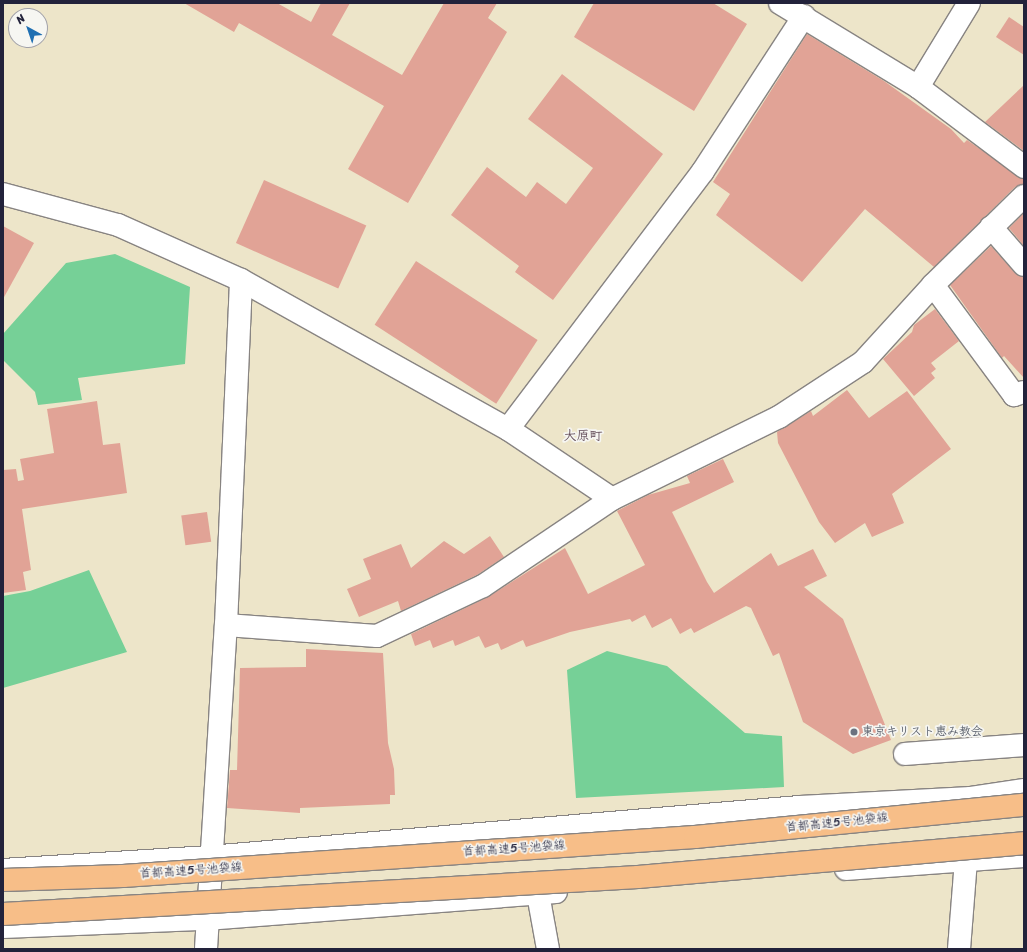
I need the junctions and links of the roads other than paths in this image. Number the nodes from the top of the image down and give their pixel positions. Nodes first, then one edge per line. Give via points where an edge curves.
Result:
1 (780, 3) edge
2 (969, 3) edge
3 (804, 16) junction
4 (918, 88) junction
5 (1024, 167) edge
6 (3, 194) edge
7 (1024, 196) edge
8 (992, 227) junction
9 (1024, 265) edge
10 (241, 280) junction
11 (933, 284) junction
12 (1024, 392) edge
13 (508, 430) junction
14 (612, 499) junction
15 (226, 625) junction
16 (1024, 745) edge
17 (905, 754) dead end
18 (1024, 790) edge
19 (1024, 805) edge
20 (1024, 843) edge
21 (1024, 856) edge
22 (209, 857) junction
23 (966, 860) junction
24 (3, 870) edge
25 (3, 880) edge
26 (538, 894) junction
27 (3, 914) edge
28 (206, 919) junction
29 (3, 927) edge
30 (206, 949) edge
31 (548, 949) edge
32 (958, 949) edge

1 - 3 street
2 - 4 street
3 - 4 street
3 - 13 street via 703,171
4 - 5 street
6 - 10 street via 118,225
7 - 8 street
8 - 9 street
8 - 11 street
10 - 13 street
10 - 15 street
11 - 12 street via 1014,395
11 - 14 street via 864,362 780,417
13 - 14 street
14 - 15 street via 483,586 377,636
15 - 22 street
16 - 17 street
18 - 22 street via 971,798 800,807
19 - 25 highway, 首都高速5号池袋線, bridge via 695,837 123,876
20 - 27 highway, bridge via 638,877
21 - 23 street
22 - 24 street
22 - 28 street
23 - 26 street
23 - 32 street
26 - 28 street
26 - 31 street
28 - 29 street
28 - 30 street

